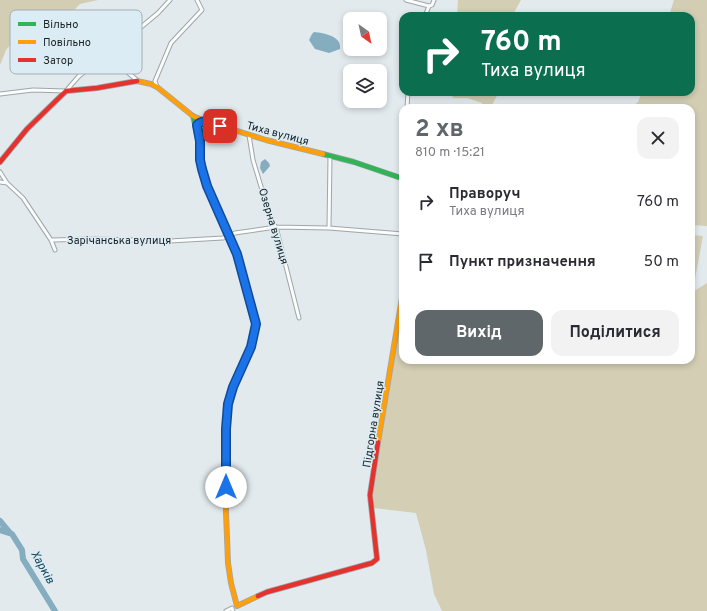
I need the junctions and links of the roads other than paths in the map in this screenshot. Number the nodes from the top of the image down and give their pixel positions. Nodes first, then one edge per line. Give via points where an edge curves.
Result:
1 (170, 0) edge
2 (197, 0) edge
3 (406, 0) edge
4 (434, 0) edge
5 (429, 6) junction
6 (427, 12) edge
7 (142, 26) edge
8 (82, 74) edge
9 (130, 74) edge
10 (138, 81) junction
11 (157, 87) junction
12 (66, 91) junction
13 (0, 94) edge
14 (193, 116) junction
15 (205, 121) junction
16 (197, 125) junction
17 (249, 135) junction
18 (330, 156) junction
19 (0, 162) edge
20 (0, 172) edge
21 (399, 176) edge
22 (0, 182) edge
23 (7, 183) junction
24 (276, 227) junction
25 (329, 228) junction
26 (399, 234) edge
27 (229, 236) junction
28 (51, 240) junction
29 (55, 250) dead end
30 (399, 316) edge
31 (299, 318) dead end
32 (234, 608) edge
33 (226, 611) edge

1 - 7 street
2 - 11 street via 202,10 171,43 155,81
3 - 5 street
4 - 5 street
5 - 6 street
8 - 12 street
9 - 10 street
10 - 11 street, Тиха вулиця
10 - 12 street, Тиха вулиця
11 - 14 street, Тиха вулиця
12 - 13 street, Тиха вулиця via 33,90
12 - 19 street via 27,129
14 - 15 street, Тиха вулиця
14 - 16 street
15 - 16 street
15 - 17 street, Тиха вулиця
16 - 27 street via 202,169
17 - 18 street, Тиха вулиця
17 - 24 street, Озерна вулиця via 253,160 272,223
18 - 21 street, Тиха вулиця
18 - 25 street
20 - 23 street, Зарічанська вулиця
22 - 23 street
23 - 28 street, Зарічанська вулиця via 23,198
24 - 25 street, Зарічанська вулиця
24 - 27 street, Зарічанська вулиця
24 - 31 street, Озерна вулиця
25 - 26 street, Зарічанська вулиця
27 - 28 street, Зарічанська вулиця via 159,242
27 - 32 street via 242,269 256,324 248,356 233,387 226,418 228,563
28 - 29 street
30 - 32 street, Підгорна вулиця via 370,495 377,559 267,592
32 - 33 street

